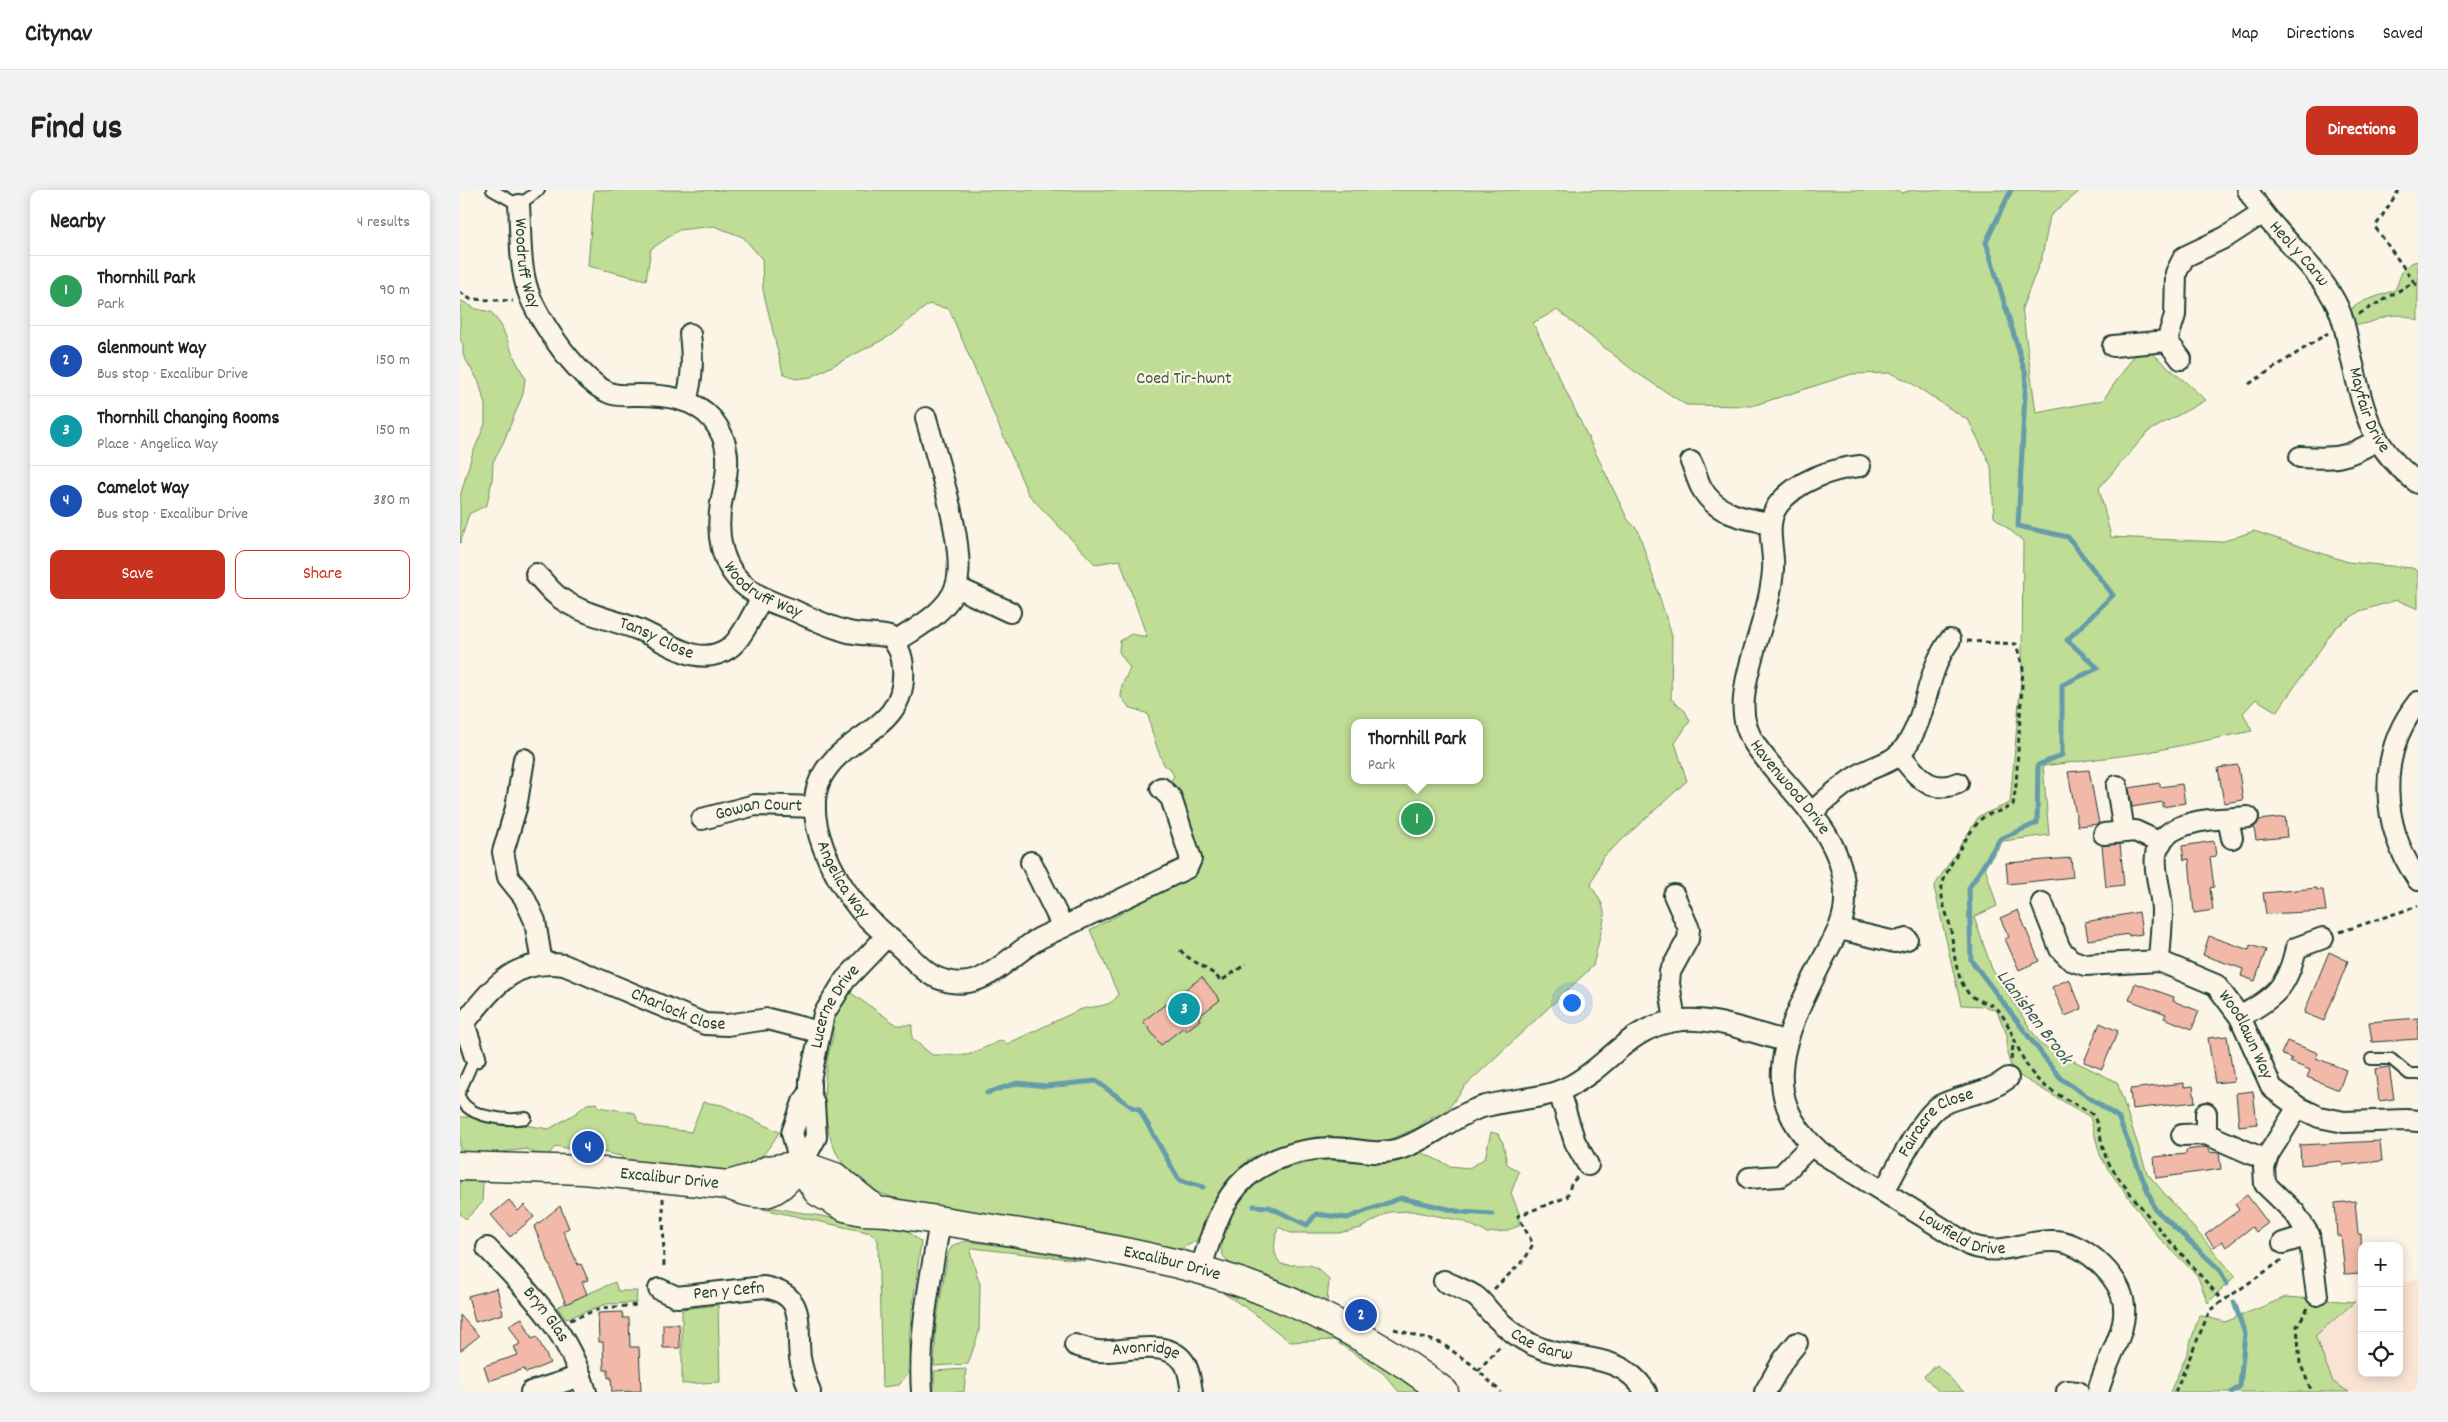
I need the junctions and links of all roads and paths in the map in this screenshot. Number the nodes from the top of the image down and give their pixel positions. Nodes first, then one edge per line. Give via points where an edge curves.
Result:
1 (492, 190) edge
2 (540, 190) edge
3 (2248, 190) edge
4 (2399, 190) edge
5 (518, 205) junction
6 (2263, 213) junction
7 (2414, 282) junction
8 (2418, 286) edge
9 (460, 292) edge
10 (532, 301) junction
11 (2344, 322) junction
12 (690, 334) dead end
13 (2167, 341) junction
14 (2113, 346) dead end
15 (2181, 359) dead end
16 (2249, 384) dead end
17 (686, 401) junction
18 (926, 418) dead end
19 (2377, 440) junction
20 (2300, 457) dead end
21 (1691, 462) dead end
22 (1860, 466) dead end
23 (2418, 483) edge
24 (1771, 523) junction
25 (536, 574) dead end
26 (956, 587) junction
27 (762, 597) junction
28 (1010, 612) dead end
29 (1950, 640) joint
30 (895, 642) junction
31 (2418, 702) edge
32 (1900, 754) junction
33 (524, 760) dead end
34 (1958, 783) dead end
35 (2117, 786) dead end
36 (1162, 788) dead end
37 (815, 807) junction
38 (1810, 813) junction
39 (2248, 817) dead end
40 (702, 819) dead end
41 (2124, 832) junction
42 (2104, 834) dead end
43 (2161, 843) junction
44 (1031, 862) dead end
45 (2418, 880) edge
46 (1674, 895) dead end
47 (2042, 903) dead end
48 (2418, 906) edge
49 (1062, 927) junction
50 (1840, 929) junction
51 (887, 936) junction
52 (2323, 938) joint
53 (1908, 939) dead end
54 (1180, 950) dead end
55 (2159, 961) junction
56 (542, 964) junction
57 (1246, 964) dead end
58 (2240, 1017) junction
59 (1675, 1021) junction
60 (462, 1022) edge
61 (820, 1032) junction
62 (1785, 1042) junction
63 (475, 1056) joint
64 (2371, 1058) dead end
65 (2418, 1074) edge
66 (2008, 1078) dead end
67 (460, 1091) edge
68 (1559, 1092) junction
69 (460, 1098) edge
70 (2298, 1107) junction
71 (2206, 1113) dead end
72 (526, 1118) dead end
73 (2418, 1121) edge
74 (2206, 1134) junction
75 (2182, 1135) dead end
76 (1811, 1145) junction
77 (2266, 1160) junction
78 (801, 1165) junction
79 (1588, 1165) joint
80 (460, 1166) edge
81 (1749, 1178) dead end
82 (1884, 1191) junction
83 (663, 1195) dead end
84 (940, 1221) junction
85 (2309, 1234) junction
86 (2283, 1244) joint
87 (487, 1248) dead end
88 (1200, 1270) junction
89 (662, 1280) joint
90 (1444, 1281) dead end
91 (2317, 1295) joint
92 (2222, 1300) junction
93 (1482, 1302) junction
94 (638, 1305) dead end
95 (565, 1322) dead end
96 (1512, 1332) junction
97 (1370, 1342) junction
98 (1797, 1343) dead end
99 (1075, 1346) dead end
100 (1478, 1371) junction
101 (583, 1384) edge
102 (531, 1392) edge
103 (810, 1392) edge
104 (922, 1392) edge
105 (1192, 1392) edge
106 (1444, 1392) edge
107 (1501, 1392) edge
108 (1646, 1392) edge
109 (1765, 1392) edge
110 (2098, 1392) edge
111 (2175, 1392) edge
112 (2312, 1392) edge

1 - 5 lane
2 - 5 lane
3 - 6 street, Heol y Carw
4 - 7 path via 2375,227
5 - 10 street, Woodruff Way via 524,273
6 - 11 street, Heol y Carw via 2324,284
6 - 13 street via 2226,237 2184,257 2176,273 2175,315
7 - 8 path
7 - 11 path
9 - 10 path via 470,299
10 - 17 street, Woodruff Way via 563,348 585,376 600,388 614,394
11 - 16 path
11 - 19 street, Mayfair Drive via 2363,405
12 - 17 street via 693,370
13 - 14 street
13 - 15 street
17 - 27 street, Woodruff Way via 711,418 726,443 728,473 718,517 721,547 741,583
18 - 26 street via 958,547 960,563
19 - 20 street via 2336,459
19 - 23 street, Mayfair Drive via 2391,460
21 - 24 street via 1702,487 1721,509 1732,515
22 - 24 street via 1845,468 1800,485 1777,507
24 - 38 street, Havenwood Drive via 1771,587 1743,697 1743,710 1745,724 1755,746
25 - 27 street, Tansy Close via 559,597 576,608 695,655 731,648
26 - 28 street
26 - 30 street via 934,616
27 - 30 street, Woodruff Way via 845,632 882,635
29 - 32 street via 1932,676 1914,734
29 - 92 path via 2016,644 2023,668 2012,805 1983,817 1948,869 1942,886 1942,901 1951,929 1959,975 1967,992 2000,1011 2028,1068 2038,1080 2092,1114 2110,1166 2152,1223
30 - 37 street, Angelica Way via 900,650 904,680 900,695 880,725 841,753 828,768 816,792
31 - 45 street via 2398,737 2388,787 2394,830
32 - 34 street via 1928,784 1946,788
32 - 38 street via 1883,766 1860,774
33 - 56 street via 516,808 503,852 508,877 527,902 535,921
35 - 41 street
36 - 49 street, Angelica Way via 1171,798 1190,864
37 - 40 street, Gowan Court via 755,805
37 - 51 street, Angelica Way via 820,835 838,879 860,910
38 - 50 street, Havenwood Drive via 1829,838 1840,860 1845,902
39 - 43 street via 2230,829 2191,823 2178,827
41 - 42 street
41 - 43 street via 2135,831
43 - 55 street via 2154,870 2162,910
44 - 49 street
46 - 59 street via 1688,929 1688,939 1670,972
47 - 55 street, Woodlawn Way via 2060,949 2071,960 2085,966
48 - 52 path
49 - 51 street, Angelica Way via 1025,946 992,974 967,983 955,983 932,975
50 - 53 street via 1895,942
50 - 62 street, Havenwood Drive
51 - 61 street, Lucerne Drive via 836,992 824,1014
52 - 58 street via 2291,944 2291,971 2281,987
54 - 57 path via 1210,969 1221,981
55 - 58 street, Woodlawn Way via 2216,985
56 - 60 street, Charlock Close via 504,978
56 - 61 street, Charlock Close via 564,965 705,1024 727,1025 768,1019
58 - 70 street, Woodlawn Way via 2272,1088
59 - 62 street via 1714,1022
59 - 68 street via 1649,1028 1629,1039 1588,1075
60 - 63 street, Charlock Close
61 - 78 street, Lucerne Drive via 810,1093 803,1102 792,1133
62 - 76 street, Lowfield Drive via 1781,1068 1784,1099 1792,1121
63 - 67 lane
64 - 65 lane via 2391,1059 2409,1074
66 - 82 street, Fairacre Close via 1992,1088 1933,1111
68 - 79 street via 1575,1142
68 - 88 street via 1480,1108 1452,1119 1421,1140 1396,1150 1378,1153 1339,1148 1315,1149 1286,1155 1269,1163 1232,1191
69 - 72 lane via 468,1108 495,1119
70 - 73 street, Woodlawn Way via 2319,1117 2344,1122
70 - 77 street
71 - 74 street
74 - 75 street
74 - 77 street
76 - 81 street via 1781,1176
76 - 82 street, Lowfield Drive
77 - 85 street via 2265,1184 2295,1213
78 - 80 street, Excalibur Drive via 772,1192 583,1170
78 - 84 street, Excalibur Drive via 818,1192 845,1207
79 - 93 path via 1571,1184 1567,1197 1518,1216 1533,1244 1524,1259
82 - 110 street, Lowfield Drive via 1969,1245 1995,1251 2038,1242 2064,1242 2087,1253 2101,1265 2114,1280 2125,1306 2125,1320
83 - 89 path
84 - 88 street, Excalibur Drive via 1120,1251
84 - 104 street via 924,1310 920,1369
85 - 86 street
85 - 91 street
86 - 92 path via 2286,1258
87 - 101 street, Bryn Glas via 556,1326
88 - 97 street, Excalibur Drive via 1281,1298
89 - 103 street, Pen y Cefn via 676,1297 764,1287 779,1290 790,1298 796,1307 800,1360
90 - 93 street, Cae Garw
91 - 112 path via 2297,1326 2300,1363
92 - 111 path via 2210,1310
93 - 96 street, Cae Garw
94 - 95 path via 602,1308
96 - 100 path
96 - 108 street, Cae Garw via 1543,1349 1619,1366
97 - 100 path via 1381,1326 1389,1328 1441,1344
97 - 106 street, Excalibur Drive
98 - 109 street
99 - 105 street, Avonridge via 1098,1351 1144,1348 1174,1353 1188,1369
100 - 107 path
101 - 102 street

